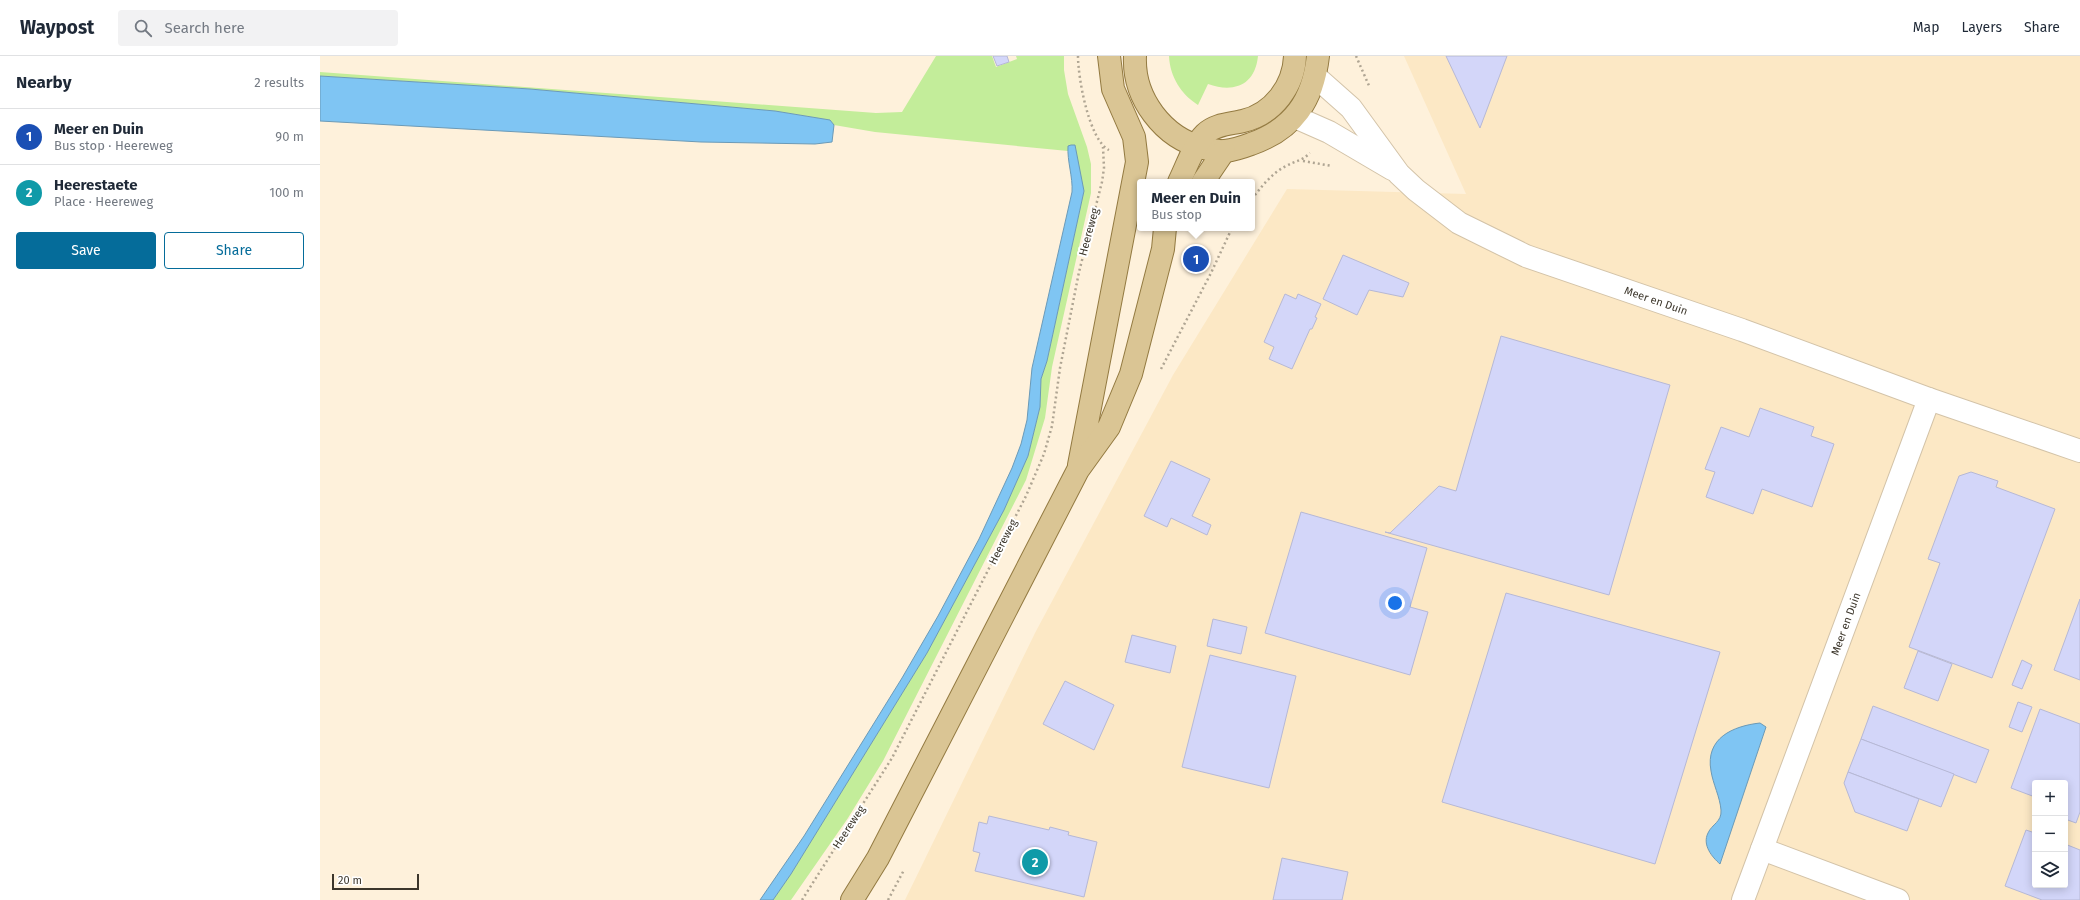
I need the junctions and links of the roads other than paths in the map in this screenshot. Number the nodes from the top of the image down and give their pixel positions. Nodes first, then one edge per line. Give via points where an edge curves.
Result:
1 (1109, 56) edge
2 (1135, 56) edge
3 (1295, 58) edge
4 (1317, 66) edge
5 (1295, 117) junction
6 (1196, 146) junction
7 (1224, 151) junction
8 (1400, 174) junction
9 (1180, 179) edge
10 (1205, 179) edge
11 (1165, 231) edge
12 (1176, 231) edge
13 (1163, 249) junction
14 (1929, 399) junction
15 (2080, 451) edge
16 (1078, 470) junction
17 (1762, 849) junction
18 (852, 900) edge
19 (1743, 900) edge
20 (1898, 900) edge

1 - 16 main road via 1113,89 1134,137 1137,162
2 - 6 main road via 1137,79 1149,108 1169,131
3 - 4 main road
3 - 6 main road via 1289,83 1275,103 1256,117 1217,127 1206,133
4 - 5 main road via 1307,100
4 - 8 street, Meer en Duin
5 - 7 main road via 1264,140
5 - 8 street, Meer en Duin via 1329,132
6 - 7 main road
6 - 9 main road
7 - 10 main road
8 - 14 street, Meer en Duin via 1458,223 1526,256 1742,330
11 - 13 main road
12 - 13 main road
13 - 16 main road via 1131,374 1109,427
14 - 15 street, Meer en Duin
14 - 17 street, Meer en Duin
16 - 18 main road via 888,837
17 - 19 street, Meer en Duin
17 - 20 street

